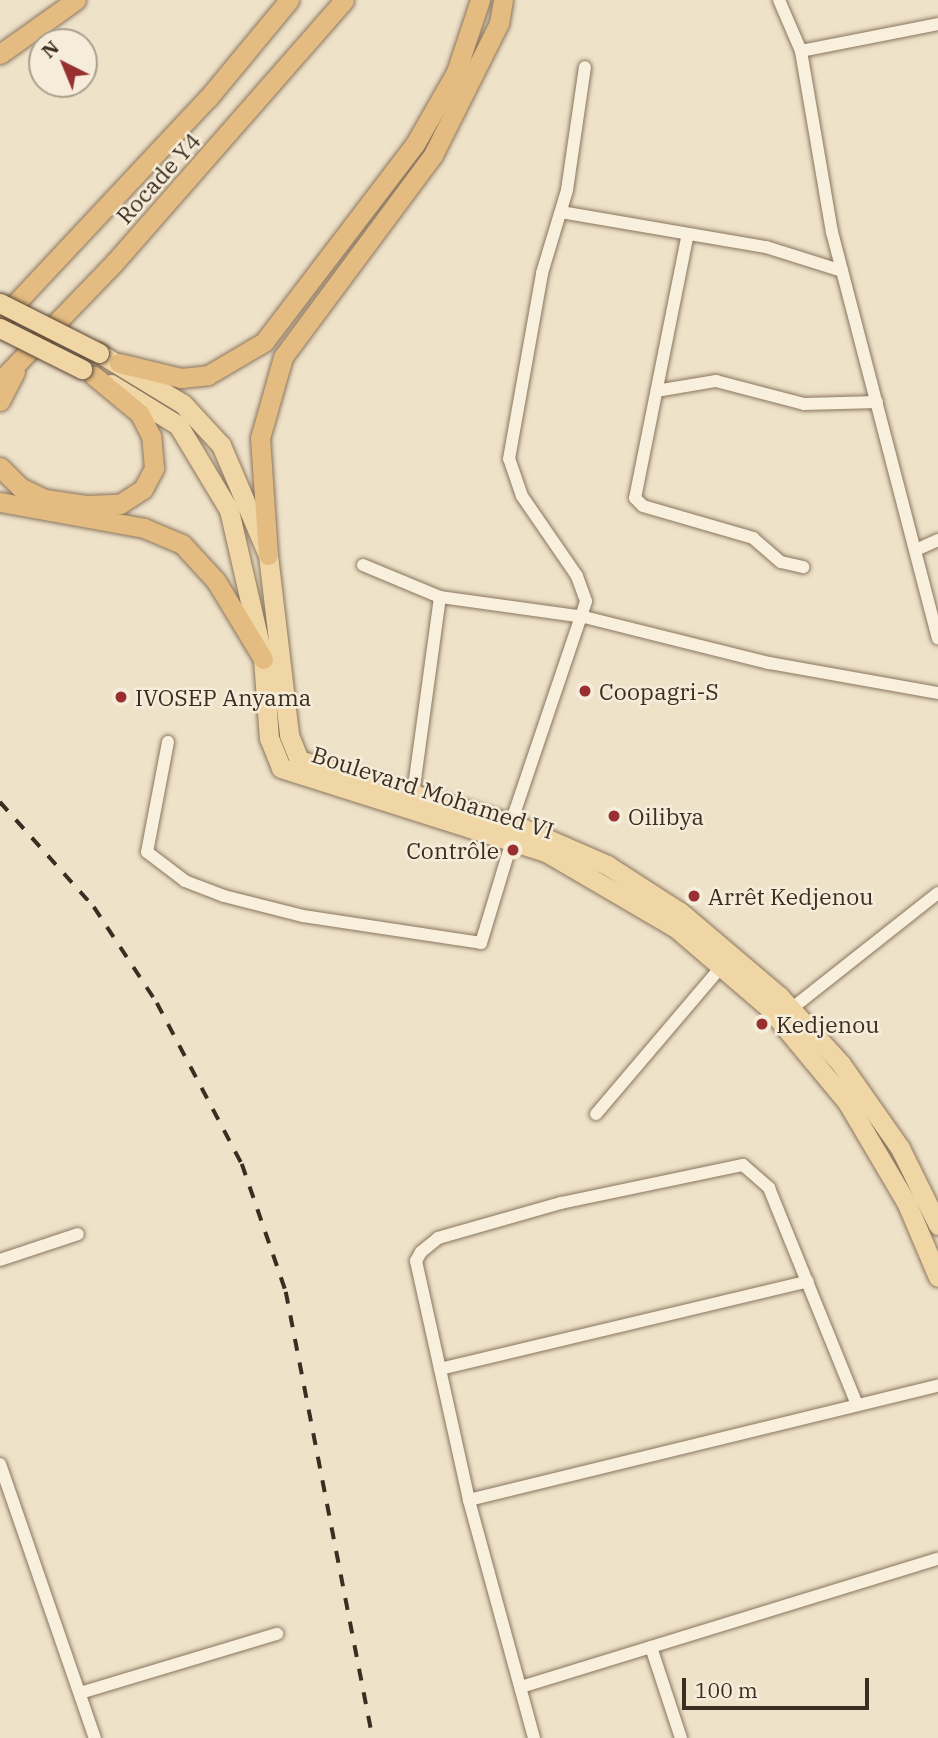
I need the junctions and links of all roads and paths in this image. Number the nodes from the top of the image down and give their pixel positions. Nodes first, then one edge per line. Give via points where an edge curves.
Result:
1 (56, 0) edge
2 (76, 0) edge
3 (289, 0) edge
4 (344, 0) edge
5 (480, 0) edge
6 (503, 0) edge
7 (779, 0) edge
8 (938, 24) edge
9 (0, 40) edge
10 (801, 51) junction
11 (0, 54) edge
12 (585, 67) dead end
13 (561, 212) junction
14 (687, 238) junction
15 (842, 271) junction
16 (0, 303) edge
17 (0, 320) edge
18 (0, 328) edge
19 (22, 359) junction
20 (119, 363) junction
21 (88, 372) junction
22 (0, 381) edge
23 (662, 390) junction
24 (0, 401) edge
25 (877, 402) junction
26 (0, 467) edge
27 (0, 502) edge
28 (938, 540) edge
29 (918, 549) junction
30 (268, 555) junction
31 (363, 565) dead end
32 (803, 567) dead end
33 (440, 597) junction
34 (584, 617) junction
35 (938, 638) edge
36 (263, 659) junction
37 (938, 693) edge
38 (168, 741) dead end
39 (413, 793) junction
40 (512, 832) junction
41 (938, 893) edge
42 (722, 966) junction
43 (791, 1009) junction
44 (596, 1114) dead end
45 (938, 1225) edge
46 (78, 1234) dead end
47 (0, 1260) edge
48 (938, 1276) edge
49 (808, 1281) junction
50 (440, 1369) junction
51 (938, 1386) edge
52 (857, 1405) junction
53 (0, 1464) edge
54 (469, 1500) junction
55 (938, 1559) edge
56 (277, 1634) dead end
57 (651, 1647) junction
58 (521, 1687) junction
59 (80, 1693) junction
60 (95, 1738) edge
61 (534, 1738) edge
62 (681, 1738) edge

1 - 9 highway
2 - 11 highway
3 - 17 highway, Rocade Y4 via 208,98
4 - 19 highway, Rocade Y4 via 259,102
5 - 20 highway via 456,72 415,144 264,342 208,375 181,378
6 - 30 highway via 499,23 433,155 283,357 260,438
7 - 10 street
8 - 10 street
10 - 15 street
12 - 13 street
13 - 14 street
13 - 34 street via 542,272 509,459 531,510 585,589
14 - 15 street via 766,247
14 - 23 street
15 - 25 street
16 - 20 main road, Boulevard Mohamed VI, bridge
18 - 21 main road, Boulevard Mohamed VI, bridge
19 - 22 highway, Rocade Y4
19 - 24 highway
20 - 30 main road, Boulevard Mohamed VI via 183,404 221,445
21 - 26 highway via 140,414 150,436 154,468 143,489 120,503 45,499 20,487
21 - 36 main road, Boulevard Mohamed VI via 157,410 198,450 229,510
23 - 25 street via 716,381 804,404
23 - 32 street via 648,423 635,498 643,506 753,538 781,562
25 - 29 street
27 - 36 highway via 144,528 182,544 216,580
28 - 29 street
29 - 35 street
30 - 39 main road, Boulevard Mohamed VI via 289,735 299,760
31 - 33 street
33 - 34 street
33 - 39 street
34 - 37 street via 769,663
34 - 40 street
36 - 40 main road, Boulevard Mohamed VI via 269,738 281,768
38 - 40 street via 148,852 185,881 224,896 303,916 481,943 488,936
39 - 40 main road, Boulevard Mohamed VI
40 - 42 main road, Boulevard Mohamed VI via 605,881
40 - 43 main road, Boulevard Mohamed VI via 648,890 737,957
41 - 43 street
42 - 44 street
42 - 48 main road, Boulevard Mohamed VI via 784,1024 847,1102 907,1204
43 - 45 main road, Boulevard Mohamed VI via 862,1091
46 - 47 street
49 - 50 street
49 - 50 street via 769,1188 743,1166 561,1203 438,1238 421,1252 416,1261
49 - 52 street
50 - 54 street
51 - 52 street
52 - 54 street
53 - 59 street
54 - 58 street
55 - 57 street
56 - 59 street
57 - 58 street
57 - 62 street
58 - 61 street
59 - 60 street

